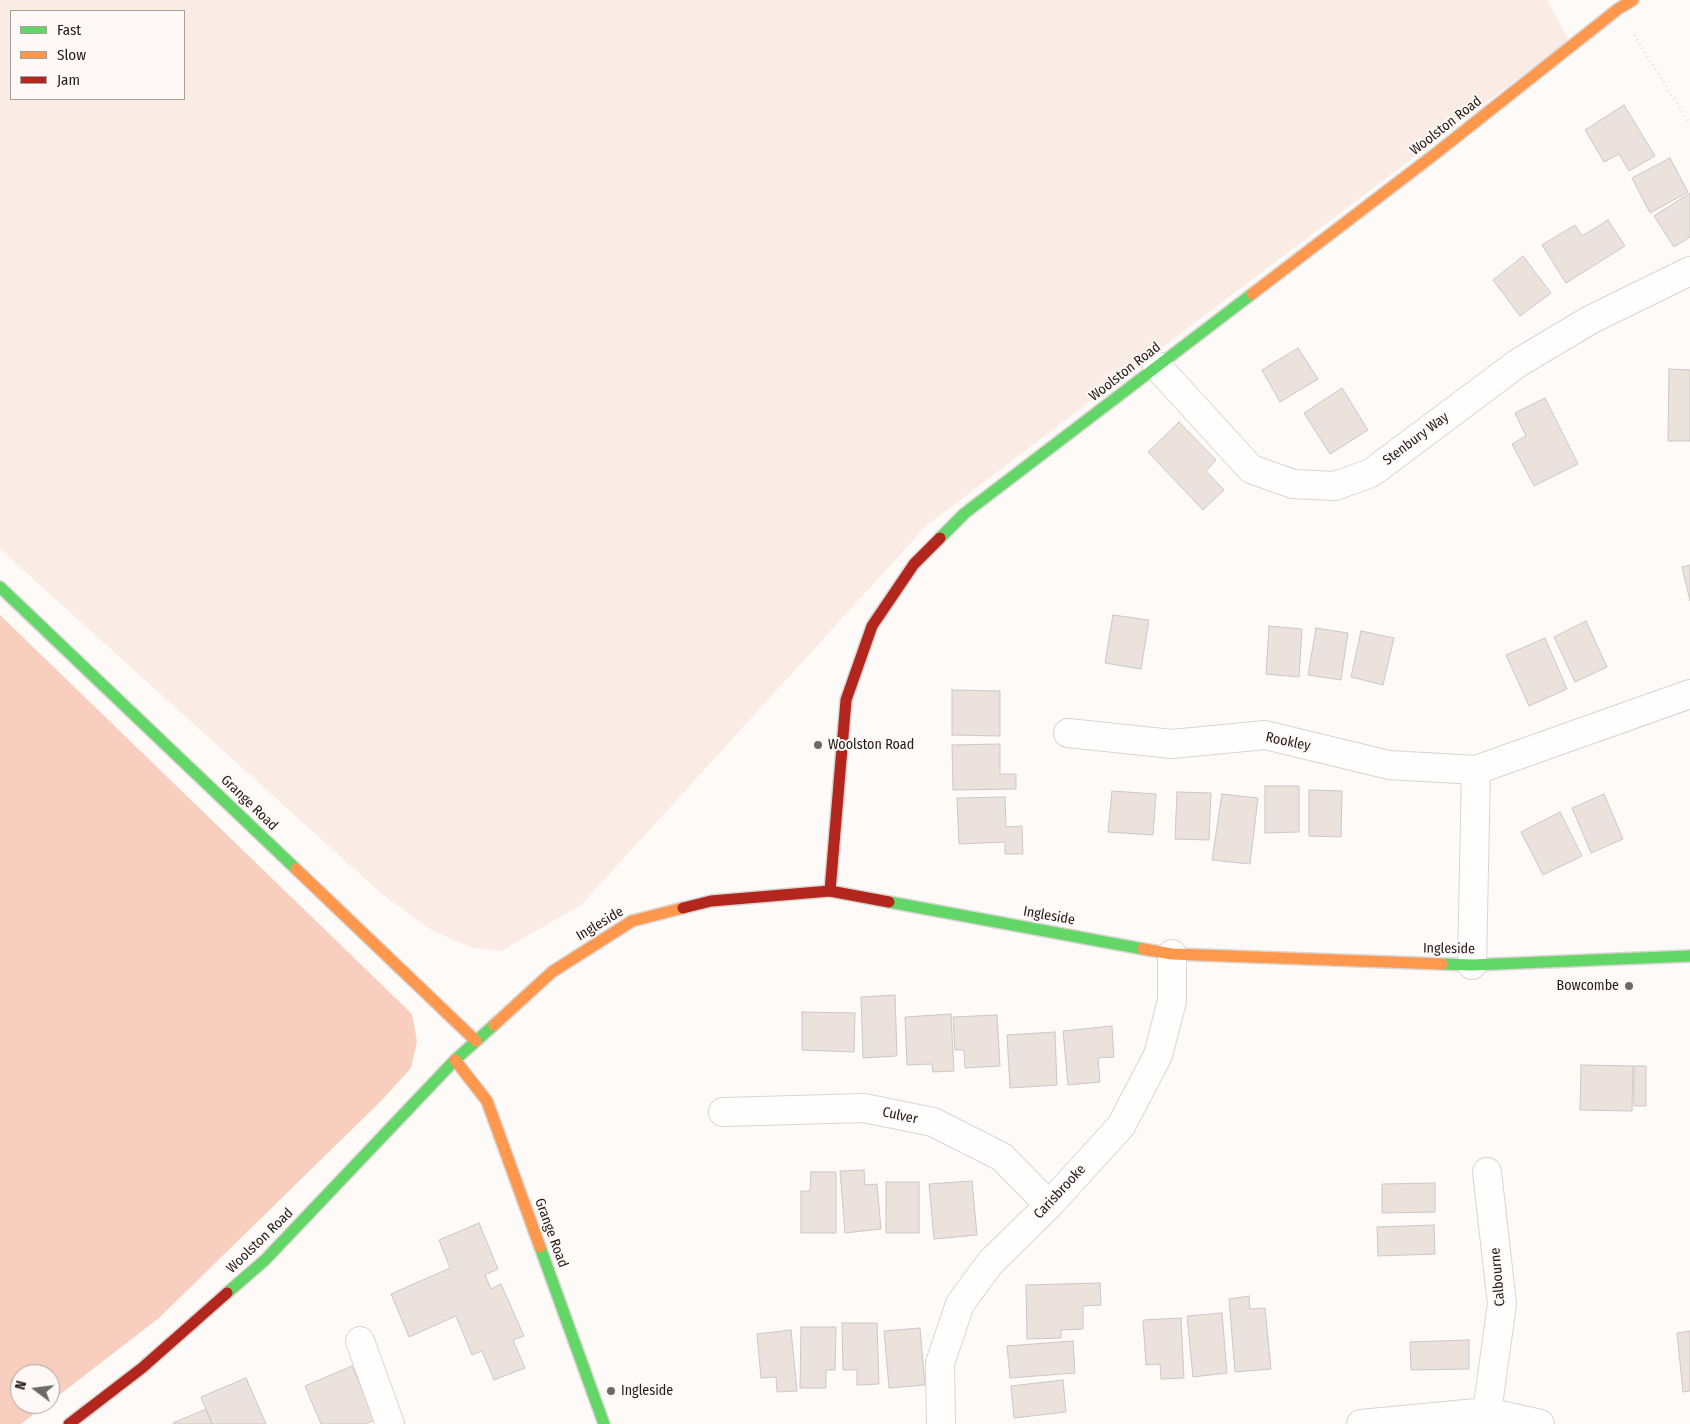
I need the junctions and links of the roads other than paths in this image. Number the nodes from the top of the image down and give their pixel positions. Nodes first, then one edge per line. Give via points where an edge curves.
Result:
1 (1633, 0) edge
2 (1690, 271) edge
3 (1157, 366) junction
4 (0, 587) edge
5 (1690, 694) edge
6 (1068, 733) dead end
7 (1476, 770) junction
8 (830, 891) junction
9 (1172, 954) junction
10 (1690, 956) edge
11 (1472, 965) junction
12 (476, 1041) junction
13 (455, 1060) junction
14 (723, 1112) dead end
15 (1487, 1172) dead end
16 (1049, 1205) junction
17 (360, 1341) dead end
18 (1488, 1412) junction
19 (68, 1424) edge
20 (390, 1424) edge
21 (604, 1424) edge
22 (941, 1424) edge
23 (1361, 1424) edge
24 (1540, 1424) edge

1 - 3 street, Woolston Road
2 - 3 street, Stenbury Way via 1590,320 1534,354 1371,472 1335,486 1293,484 1251,470
3 - 8 street, Woolston Road via 966,513 914,564 872,626 846,700
4 - 12 street, Grange Road
5 - 7 street, Rookley
6 - 7 street, Rookley via 1172,744 1265,735 1389,765
7 - 11 street
8 - 9 street, Ingleside
8 - 12 street, Ingleside via 711,901 632,921 552,972
9 - 11 street, Ingleside
9 - 16 street, Carisbrooke via 1172,1001 1158,1055 1121,1126
10 - 11 street, Ingleside
12 - 13 street, Ingleside
13 - 19 street, Woolston Road via 264,1260 142,1368
13 - 21 street, Grange Road via 487,1101
14 - 16 street, Culver via 864,1108 933,1122 1002,1157
15 - 18 street, Calbourne via 1502,1304
16 - 22 street, Carisbrooke via 990,1263 960,1304 940,1363
17 - 20 street
18 - 23 street
18 - 24 street

